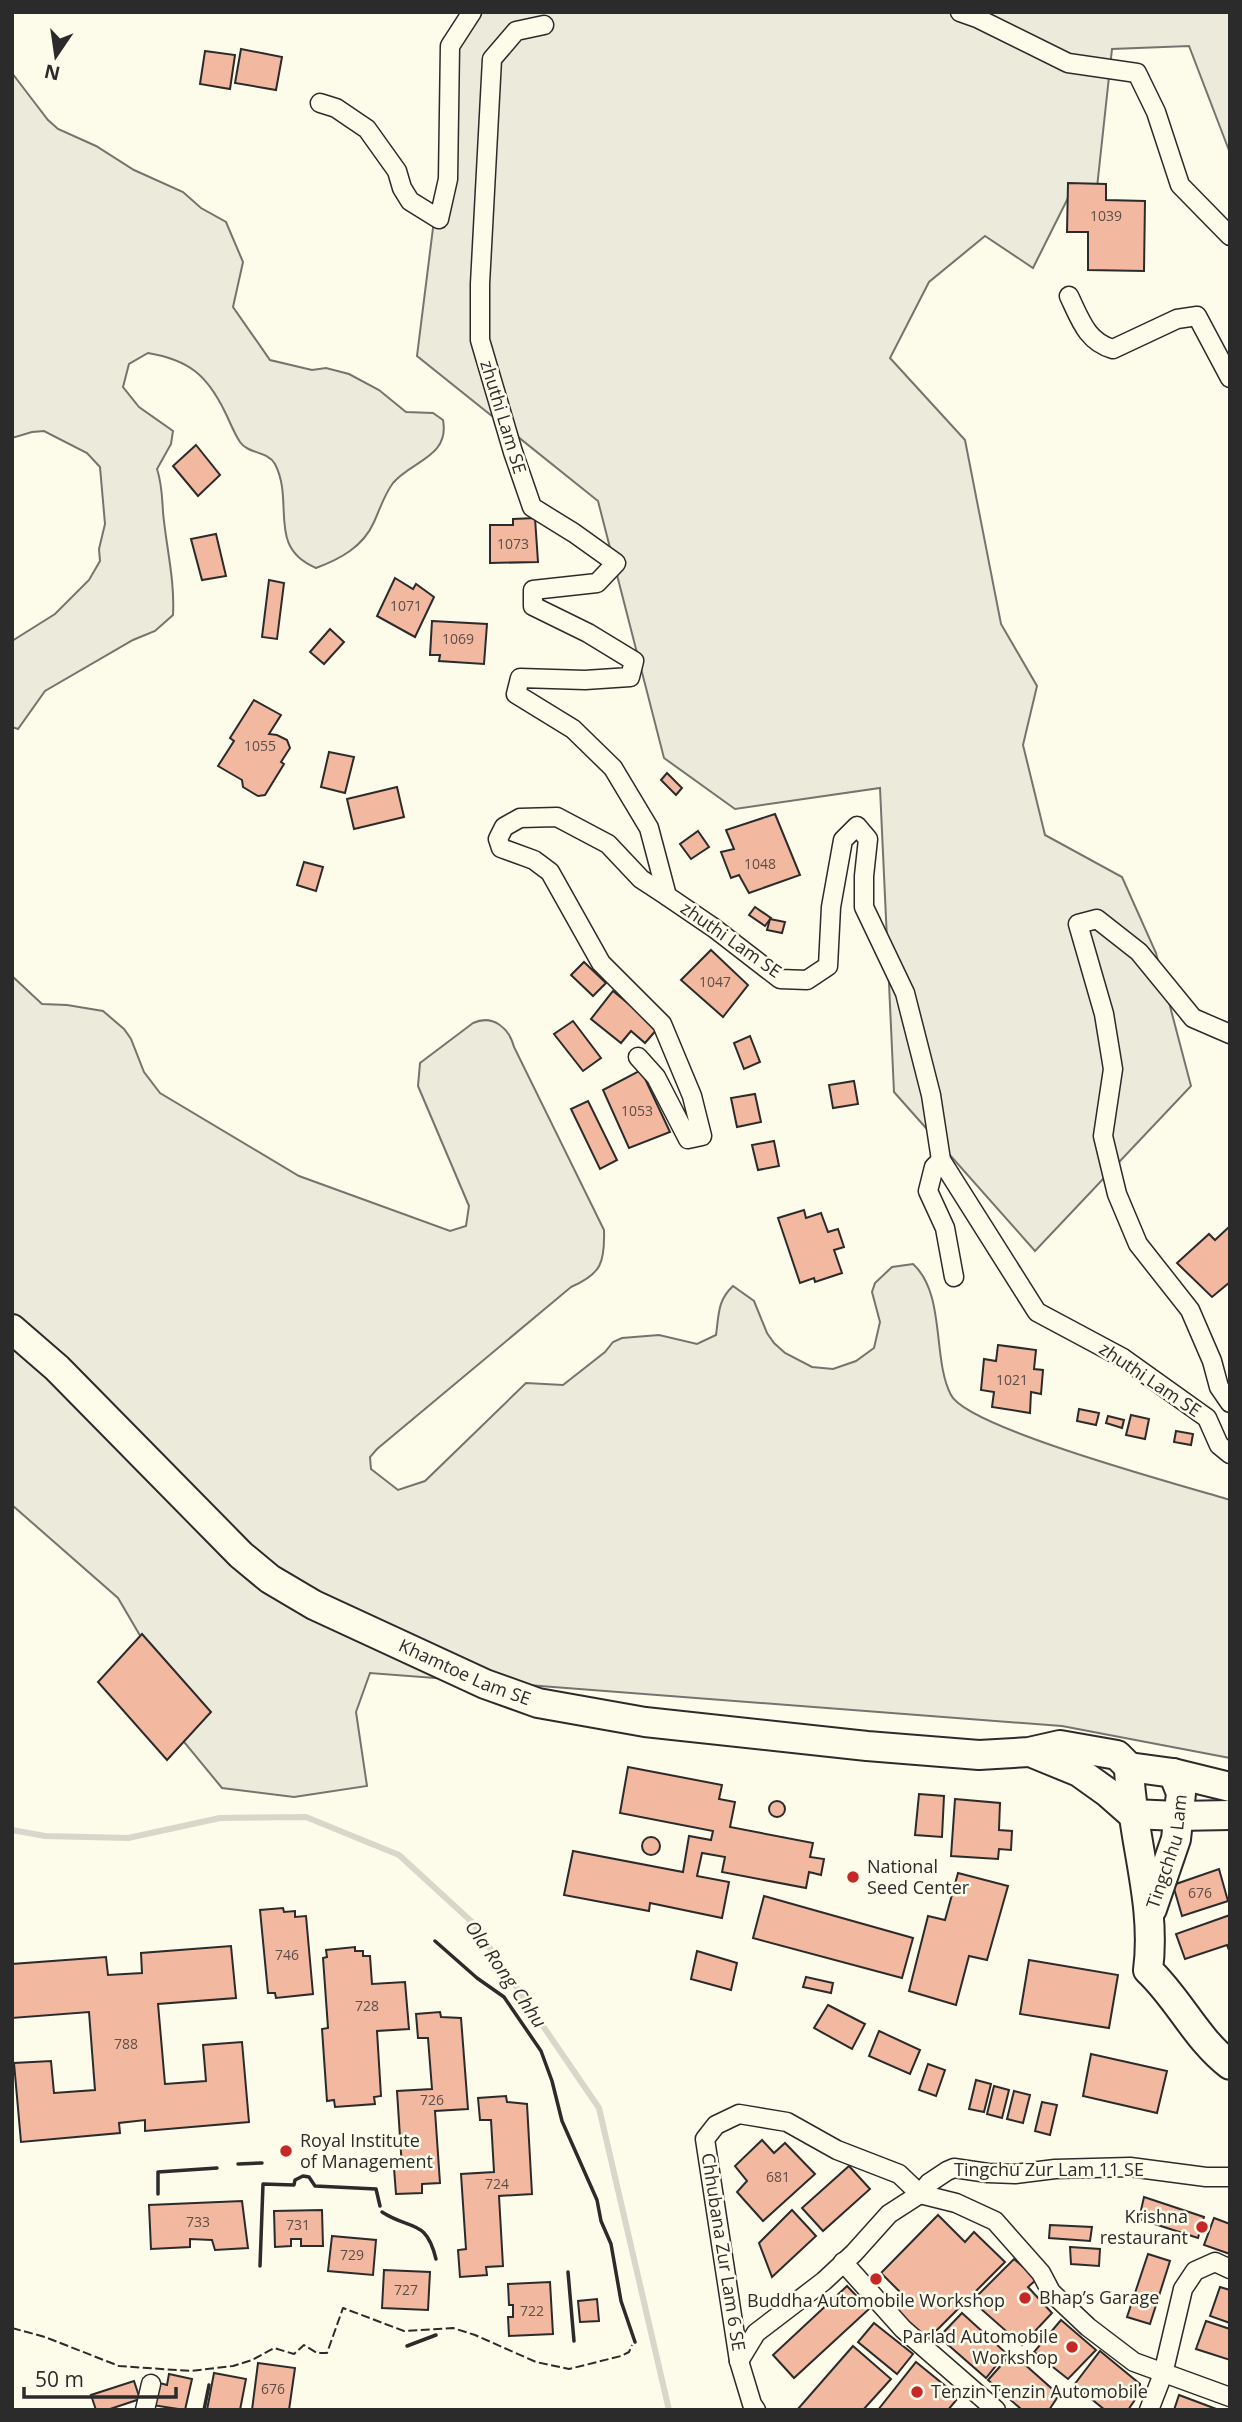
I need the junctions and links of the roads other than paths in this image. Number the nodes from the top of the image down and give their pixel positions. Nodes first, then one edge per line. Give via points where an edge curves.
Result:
1 (472, 12) edge
2 (960, 12) edge
3 (544, 25) dead end
4 (320, 103) dead end
5 (1230, 236) edge
6 (1069, 296) dead end
7 (1230, 377) edge
8 (667, 896) junction
9 (1230, 1034) edge
10 (638, 1057) dead end
11 (941, 1160) junction
12 (954, 1277) dead end
13 (12, 1329) edge
14 (1230, 1403) edge
15 (1230, 1454) edge
16 (1029, 1752) junction
17 (1129, 1768) junction
18 (1173, 1773) junction
19 (1230, 1787) edge
20 (1132, 1814) junction
21 (1230, 1815) edge
22 (1178, 1816) junction
23 (1150, 1915) junction
24 (1230, 2065) edge
25 (1230, 2178) edge
26 (920, 2194) junction
27 (843, 2262) junction
28 (1230, 2269) edge
29 (739, 2361) junction
30 (1163, 2374) junction
31 (151, 2384) dead end
32 (1230, 2397) edge
33 (145, 2410) edge
34 (756, 2410) edge
35 (996, 2410) edge
36 (1149, 2410) edge

1 - 4 street via 450,46 448,179 439,219 410,201 397,171 367,129
2 - 5 street via 1068,63 1137,73 1156,112 1180,185
3 - 8 street, zhuthi Lam SE via 516,31 492,59 480,340 532,508 616,563 597,583 533,590 533,606 635,661 630,677 520,678 516,694 573,729 613,768 649,828
6 - 7 street via 1098,345 1113,349 1177,319 1197,316
8 - 10 street via 641,879 608,844 557,817 520,818 504,827 498,839 501,848 534,860 550,872 601,964 662,1024 692,1096 702,1136 688,1139 656,1077
8 - 11 street, zhuthi Lam SE via 779,979 807,980 828,966 831,907 843,840 856,825 868,839 864,907 905,993 931,1095
9 - 14 street, zhuthi Lam SE via 1193,1018 1139,952 1097,919 1077,924 1104,1014 1113,1069 1103,1136 1117,1194 1138,1244 1189,1310 1219,1387
11 - 12 street via 934,1167 928,1191 945,1228
11 - 15 street, zhuthi Lam SE via 1037,1312 1123,1358 1207,1418 1219,1445
13 - 16 main road, Khamtoe Lam SE via 57,1368 240,1555 270,1579 314,1605 485,1684 538,1703 645,1722 979,1755
16 - 17 main road, Khamtoe Lam SE via 1060,1745 1088,1749 1117,1755
16 - 20 main road, Khamtoe Lam SE via 1071,1767
17 - 18 main road
17 - 20 main road, Tingchhu Lam
18 - 19 main road
18 - 22 main road, Tingchhu Lam via 1181,1793
20 - 22 main road
20 - 23 main road, Tingchhu Lam
21 - 22 main road
22 - 23 main road, Tingchhu Lam via 1176,1839
23 - 24 main road via 1148,1970 1165,1986 1205,2043
25 - 26 street, Tingchu Zur Lam 11 SE via 1130,2167 1015,2174 954,2168
26 - 27 street, Tingchu Zur Lam 11 SE via 889,2214
26 - 29 street, Chhubana Zur Lam 6 SE via 899,2174 837,2150 787,2122 739,2114 716,2125 705,2138
26 - 30 street, Chhubana Zur Lam 6 SE via 956,2203 995,2221 1041,2273 1051,2292 1088,2327 1134,2362
27 - 29 street, Tingchu Zur Lam 11 SE via 756,2333
27 - 35 street via 903,2329
28 - 30 street via 1215,2262 1195,2271 1183,2289
29 - 34 street, Chhubana Zur Lam 6 SE
30 - 32 street, Chhubana Zur Lam 6 SE
30 - 36 street
31 - 33 street

